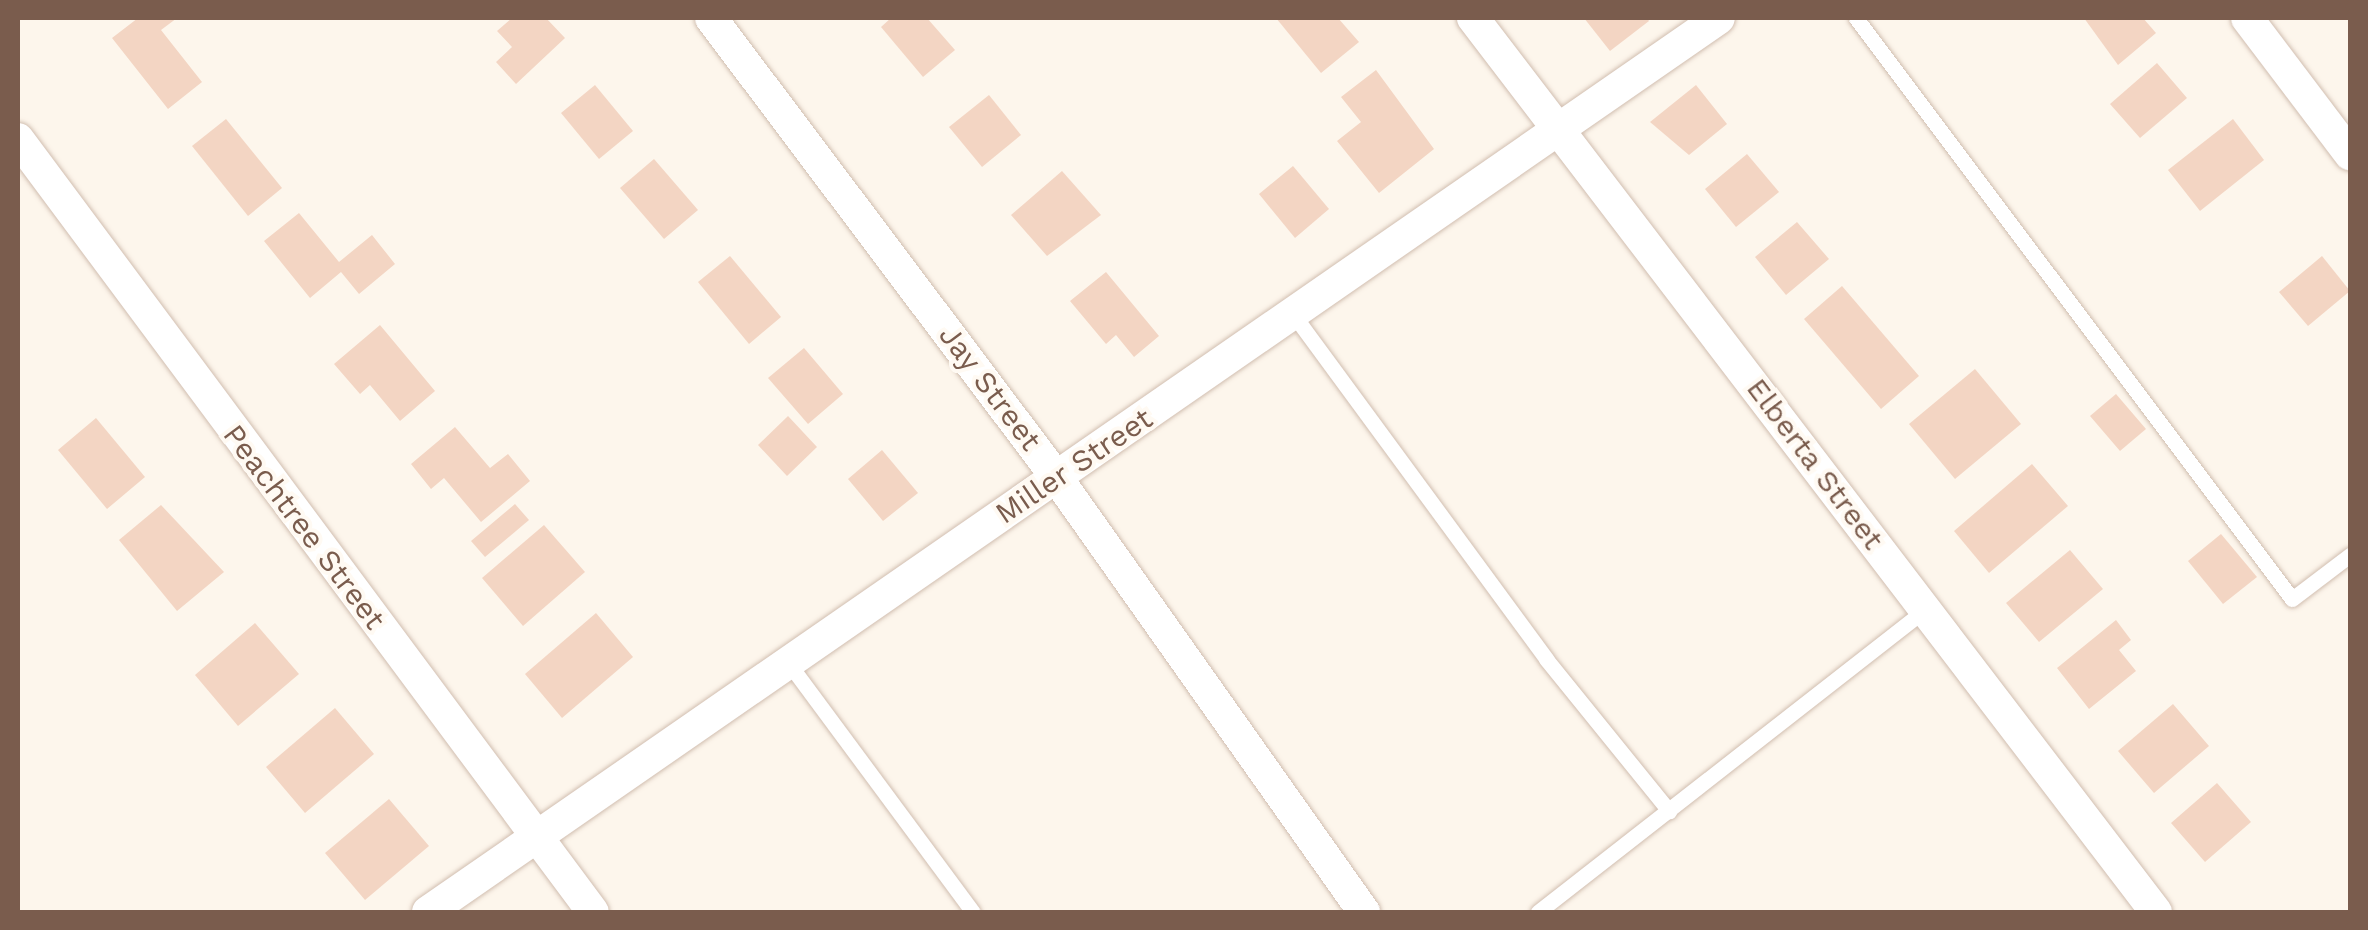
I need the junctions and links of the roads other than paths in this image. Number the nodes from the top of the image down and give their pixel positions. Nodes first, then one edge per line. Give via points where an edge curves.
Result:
1 (711, 18) edge
2 (1473, 18) edge
3 (1719, 18) edge
4 (1856, 18) edge
5 (2247, 18) edge
6 (1559, 130) junction
7 (18, 139) edge
8 (2350, 154) edge
9 (1293, 314) junction
10 (1057, 478) junction
11 (2350, 555) edge
12 (1926, 609) junction
13 (787, 661) junction
14 (1670, 810) junction
15 (534, 834) junction
16 (428, 912) edge
17 (593, 912) edge
18 (973, 912) edge
19 (1364, 912) edge
20 (1538, 912) edge
21 (2156, 912) edge

1 - 10 street, Jay Street
2 - 6 street, Elberta Street
3 - 6 street, Miller Street
4 - 11 lane via 2292,598
5 - 8 street
6 - 9 street, Miller Street
6 - 12 street, Elberta Street
7 - 15 street, Peachtree Street
9 - 10 street, Miller Street
9 - 14 lane via 1500,600
10 - 13 street, Miller Street
10 - 19 street, Jay Street
12 - 14 lane
12 - 21 street, Elberta Street
13 - 15 street, Miller Street
13 - 18 lane
14 - 20 lane
15 - 16 street, Miller Street
15 - 17 street, Peachtree Street

